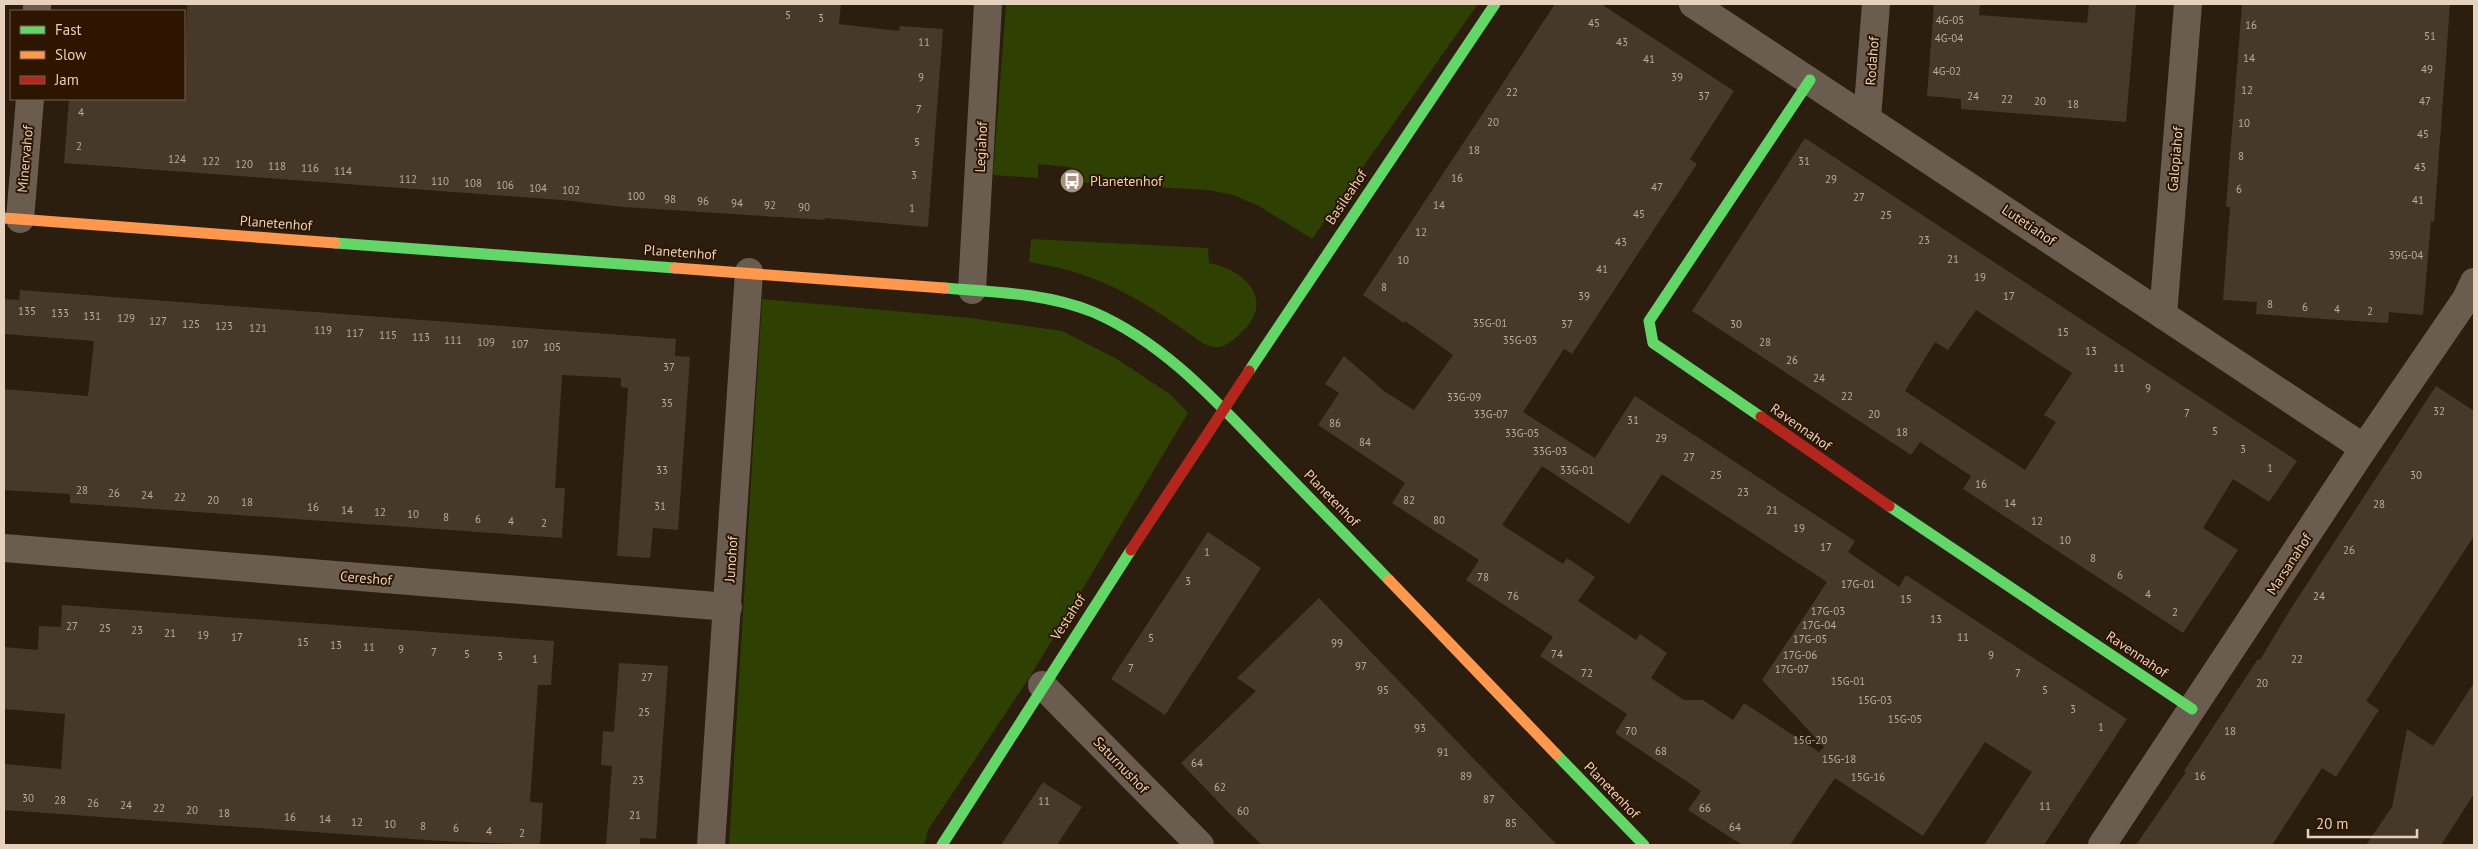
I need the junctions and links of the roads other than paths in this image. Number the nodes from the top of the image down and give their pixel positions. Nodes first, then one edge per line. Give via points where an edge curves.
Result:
1 (988, 4) edge
2 (1495, 4) edge
3 (1693, 4) edge
4 (1876, 4) edge
5 (2188, 4) edge
6 (1810, 80) junction
7 (30, 100) edge
8 (1867, 118) junction
9 (12, 219) edge
10 (749, 272) junction
11 (2474, 282) edge
12 (972, 290) junction
13 (2163, 315) junction
14 (1223, 408) junction
15 (2364, 448) junction
16 (4, 548) edge
17 (728, 607) junction
18 (1042, 685) junction
19 (2192, 709) junction
20 (711, 845) edge
21 (942, 845) edge
22 (1200, 845) edge
23 (1644, 845) edge
24 (2102, 845) edge

1 - 12 street, Legiahof
2 - 14 street, Basileahof
3 - 6 street, Lutetiahof
4 - 8 street, Rodahof
5 - 13 street, Galopiahof
6 - 8 street, Lutetiahof
6 - 19 street, Ravennahof via 1649,321 1653,343 1919,527
7 - 9 street, Minervahof
8 - 13 street, Lutetiahof
9 - 10 street, Planetenhof
10 - 12 street, Planetenhof
10 - 17 street, Junohof
11 - 15 street, Marsanahof via 2466,299
12 - 14 street, Planetenhof via 1053,300 1093,313 1155,348
13 - 15 street, Lutetiahof
14 - 18 street, Vestahof
14 - 23 street, Planetenhof
15 - 19 street, Marsanahof
16 - 17 street, Cereshof
17 - 20 street, Junohof
18 - 21 street, Vestahof
18 - 22 street, Saturnushof
19 - 24 street, Marsanahof

